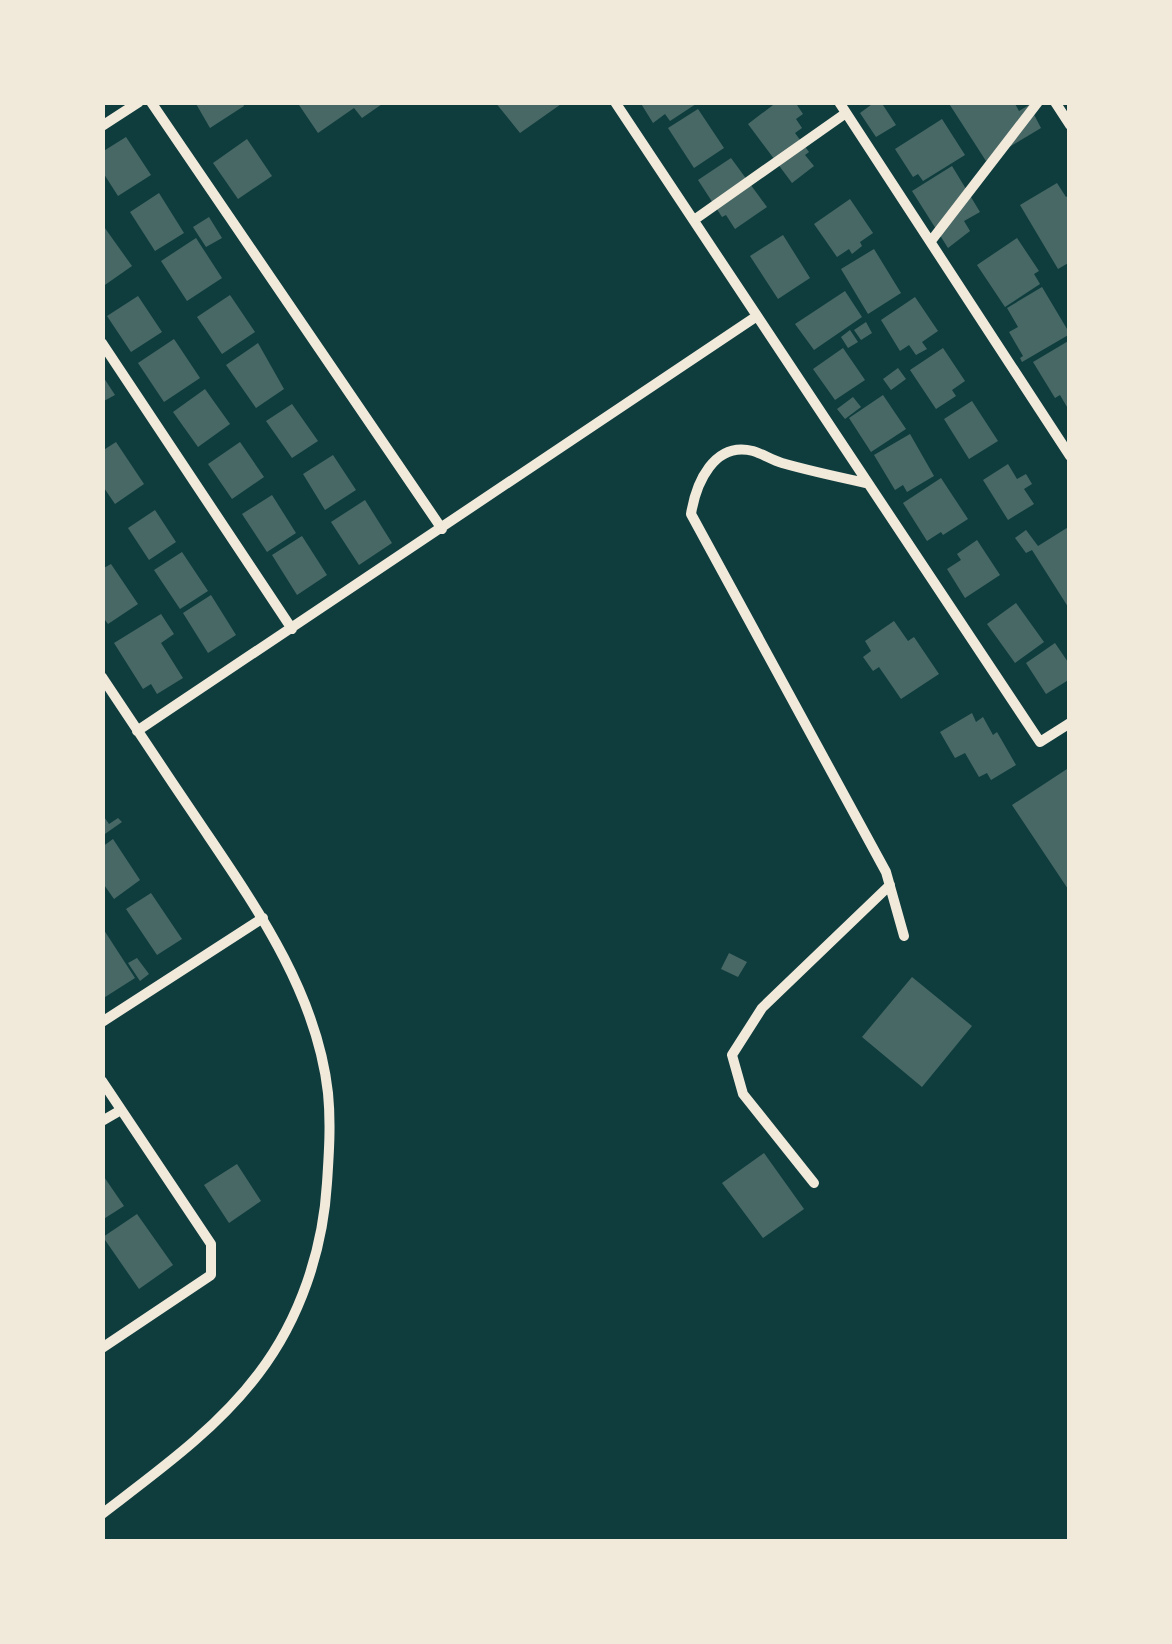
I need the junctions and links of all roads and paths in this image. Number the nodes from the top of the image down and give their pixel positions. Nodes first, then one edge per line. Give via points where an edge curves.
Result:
1 (139, 102) edge
2 (151, 102) edge
3 (615, 102) edge
4 (839, 102) edge
5 (1038, 102) edge
6 (1054, 102) edge
7 (846, 114) junction
8 (1070, 125) edge
9 (102, 126) edge
10 (694, 220) junction
11 (931, 240) junction
12 (757, 316) junction
13 (102, 343) edge
14 (1070, 456) edge
15 (867, 484) junction
16 (442, 530) junction
17 (292, 628) junction
18 (102, 678) edge
19 (1070, 722) edge
20 (138, 730) junction
21 (890, 885) junction
22 (263, 918) junction
23 (904, 936) dead end
24 (102, 1022) edge
25 (102, 1081) edge
26 (120, 1110) junction
27 (102, 1121) edge
28 (814, 1183) dead end
29 (102, 1348) edge
30 (102, 1514) edge

1 - 9 street
2 - 16 street
3 - 10 street
4 - 7 street
5 - 11 street
6 - 8 street
7 - 10 street
7 - 11 street
10 - 12 street
11 - 14 street
12 - 15 street
12 - 16 street
13 - 17 street
15 - 19 street via 1040,742
15 - 21 street via 750,450 728,452 695,487 691,514
16 - 17 street
17 - 20 street
18 - 20 street
20 - 22 street
21 - 23 street
21 - 28 street via 762,1008 732,1055 743,1094
22 - 24 street
22 - 30 street via 303,1000 328,1090 326,1212 317,1252 286,1332 260,1372 199,1438
25 - 26 street
26 - 27 street
26 - 29 street via 211,1244 211,1275

